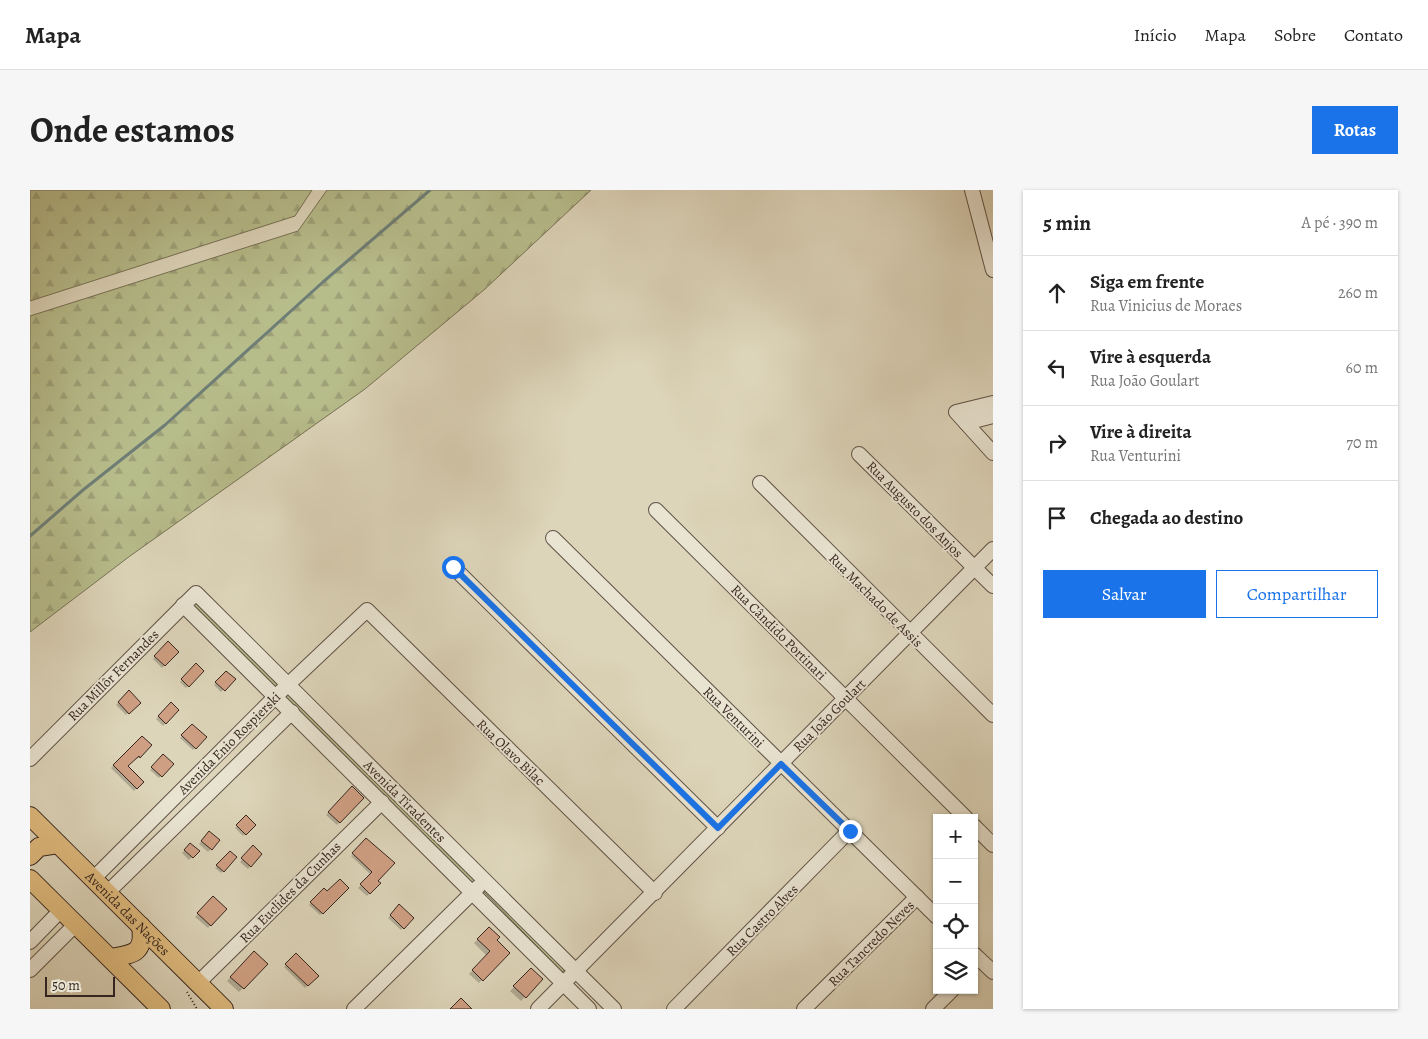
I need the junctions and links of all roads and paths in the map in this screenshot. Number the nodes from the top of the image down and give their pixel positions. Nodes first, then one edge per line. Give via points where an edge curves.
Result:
1 (972, 190) edge
2 (993, 270) edge
3 (993, 403) edge
4 (993, 416) edge
5 (961, 417) junction
6 (993, 453) edge
7 (859, 454) dead end
8 (760, 483) dead end
9 (656, 510) dead end
10 (553, 538) dead end
11 (993, 549) edge
12 (453, 567) dead end
13 (974, 568) junction
14 (993, 586) edge
15 (196, 593) joint
16 (183, 605) junction
17 (367, 610) joint
18 (910, 633) junction
19 (288, 685) junction
20 (276, 696) junction
21 (846, 698) junction
22 (292, 712) junction
23 (993, 715) edge
24 (30, 758) edge
25 (781, 764) junction
26 (382, 802) junction
27 (962, 814) edge
28 (30, 816) edge
29 (718, 828) junction
30 (978, 830) edge
31 (850, 831) junction
32 (58, 844) junction
33 (993, 845) edge
34 (30, 856) edge
35 (30, 879) edge
36 (93, 879) junction
37 (485, 880) junction
38 (472, 892) junction
39 (108, 893) junction
40 (655, 893) junction
41 (917, 897) junction
42 (61, 910) junction
43 (933, 913) edge
44 (76, 924) junction
45 (141, 926) junction
46 (30, 942) edge
47 (110, 958) junction
48 (978, 962) edge
49 (30, 970) edge
50 (577, 972) junction
51 (993, 972) edge
52 (198, 982) junction
53 (564, 984) junction
54 (948, 994) edge
55 (161, 1009) edge
56 (224, 1009) edge
57 (354, 1009) edge
58 (538, 1009) edge
59 (589, 1009) edge
60 (614, 1009) edge
61 (674, 1009) edge
62 (804, 1009) edge
63 (933, 1009) edge

1 - 2 street
3 - 5 street
4 - 5 street
5 - 6 street
7 - 13 street, Rua Augusto dos Anjos
8 - 18 street, Rua Machado de Assis
9 - 21 street, Rua Cândido Portinari
10 - 25 street, Rua Venturini
11 - 13 street, Rua João Goulart
12 - 29 street
13 - 14 street, Rua Augusto dos Anjos
13 - 18 street, Rua João Goulart
15 - 16 street, Rua Millôr Fernandes
15 - 19 street, Avenida Tiradentes
16 - 20 street, Avenida Tiradentes
16 - 24 street, Rua Millôr Fernandes
17 - 19 street, Avenida Enio Rospierski
17 - 40 street, Rua Olavo Bilac
18 - 21 street, Rua João Goulart
18 - 23 street, Rua Machado de Assis
19 - 20 street, Avenida Enio Rospierski
19 - 37 street, Avenida Tiradentes
20 - 22 street, Avenida Tiradentes
20 - 36 street, Avenida Enio Rospierski
21 - 25 street, Rua João Goulart
21 - 27 street, Rua Cândido Portinari
22 - 26 street, Avenida Tiradentes
22 - 39 street, Avenida Enio Rospierski
25 - 29 street, Rua João Goulart
25 - 31 street, Rua Venturini
26 - 38 street, Avenida Tiradentes
26 - 52 street, Rua Euclides da Cunhas
28 - 32 main road, Avenida das Nações
29 - 40 street, Rua João Goulart
30 - 33 street
31 - 41 street, Rua Venturini
31 - 61 street, Rua Castro Alves
32 - 34 main road via 39,847
32 - 36 main road, Avenida das Nações
35 - 42 main road
36 - 39 main road, Avenida das Nações
37 - 38 street
37 - 50 street, Avenida Tiradentes
38 - 53 street, Avenida Tiradentes
38 - 57 street
39 - 45 main road, Avenida das Nações
40 - 50 street, Rua João Goulart
41 - 43 street, Rua Venturini
41 - 62 street, Rua Tancredo Neves
42 - 44 main road
42 - 46 street
44 - 47 main road
44 - 49 street
45 - 47 main road via 140,947 130,954
45 - 52 main road, Avenida das Nações
47 - 55 main road
48 - 51 street
50 - 53 street, Rua João Goulart
50 - 60 street, Avenida Tiradentes
52 - 56 main road, Avenida das Nações
53 - 58 street, Rua João Goulart
53 - 59 street, Avenida Tiradentes
54 - 63 street

